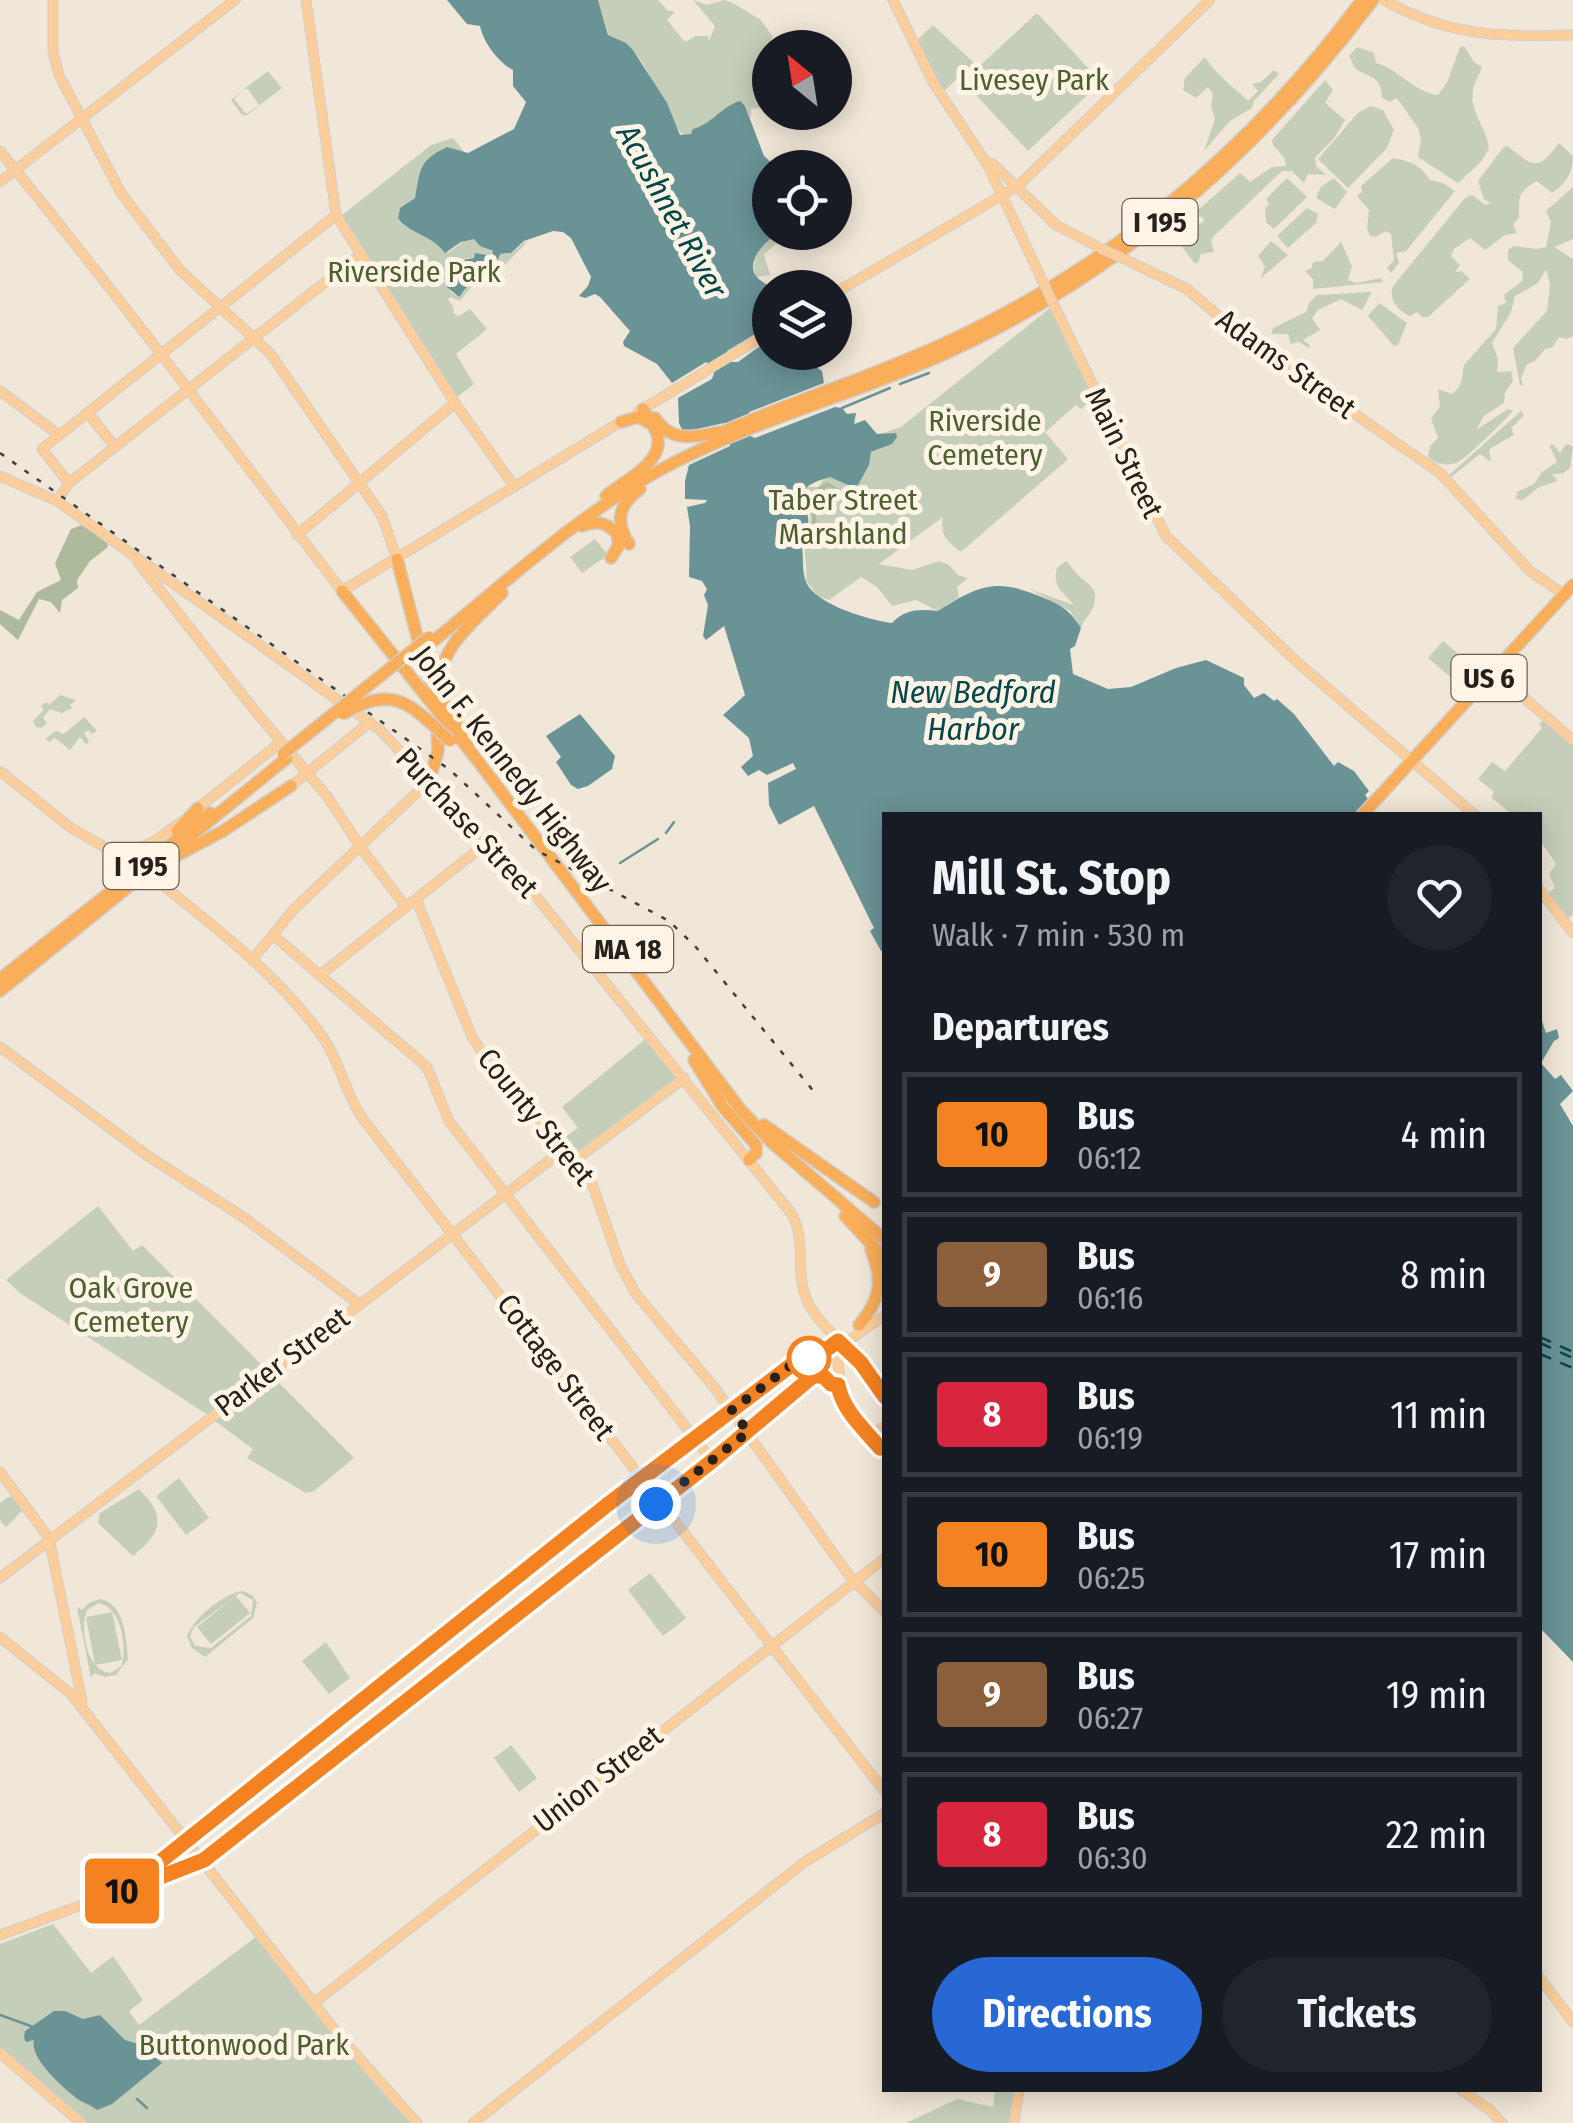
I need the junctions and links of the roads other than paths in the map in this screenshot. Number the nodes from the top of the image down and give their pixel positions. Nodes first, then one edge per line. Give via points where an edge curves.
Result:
1 (54, 0) edge
2 (235, 0) edge
3 (306, 0) edge
4 (892, 0) edge
5 (1210, 0) edge
6 (1362, 0) edge
7 (1372, 0) edge
8 (1384, 0) edge
9 (1573, 35) edge
10 (80, 120) junction
11 (0, 151) edge
12 (987, 164) junction
13 (15, 170) junction
14 (0, 182) edge
15 (1018, 186) junction
16 (1002, 196) junction
17 (336, 214) junction
18 (360, 254) junction
19 (852, 283) edge
20 (221, 307) junction
21 (254, 337) junction
22 (752, 343) edge
23 (162, 354) junction
24 (887, 372) junction
25 (188, 388) junction
26 (0, 392) edge
27 (455, 403) junction
28 (646, 407) junction
29 (88, 413) junction
30 (622, 422) junction
31 (654, 428) junction
32 (726, 435) junction
33 (59, 436) junction
34 (114, 447) junction
35 (704, 448) junction
36 (0, 476) edge
37 (358, 482) junction
38 (69, 483) junction
39 (514, 486) junction
40 (57, 501) junction
41 (591, 508) junction
42 (616, 533) junction
43 (297, 535) junction
44 (551, 543) junction
45 (611, 558) dead end
46 (397, 559) junction
47 (150, 572) junction
48 (509, 579) junction
49 (1569, 590) edge
50 (342, 591) junction
51 (430, 640) junction
52 (1494, 672) junction
53 (412, 679) junction
54 (336, 719) junction
55 (370, 722) junction
56 (458, 722) junction
57 (1573, 740) edge
58 (284, 751) junction
59 (1412, 761) junction
60 (0, 771) edge
61 (487, 771) junction
62 (308, 772) junction
63 (429, 781) junction
64 (291, 786) joint
65 (198, 808) junction
66 (1365, 812) edge
67 (1472, 812) edge
68 (488, 842) junction
69 (360, 848) junction
70 (140, 867) junction
71 (1542, 893) edge
72 (416, 899) junction
73 (406, 908) junction
74 (1573, 933) edge
75 (273, 934) junction
76 (252, 960) junction
77 (320, 975) junction
78 (0, 979) edge
79 (0, 991) edge
80 (666, 1013) junction
81 (0, 1047) edge
82 (684, 1078) junction
83 (764, 1125) junction
84 (566, 1148) junction
85 (576, 1160) junction
86 (749, 1160) junction
87 (798, 1166) junction
88 (506, 1193) junction
89 (874, 1202) dead end
90 (882, 1229) edge
91 (453, 1233) junction
92 (861, 1234) junction
93 (882, 1237) edge
94 (882, 1256) edge
95 (360, 1304) junction
96 (882, 1309) edge
97 (882, 1317) edge
98 (857, 1330) junction
99 (838, 1343) junction
100 (861, 1363) junction
101 (813, 1376) junction
102 (838, 1385) junction
103 (882, 1392) edge
104 (732, 1410) junction
105 (882, 1428) edge
106 (748, 1432) junction
107 (870, 1437) junction
108 (694, 1438) junction
109 (882, 1451) edge
110 (712, 1461) junction
111 (0, 1472) edge
112 (641, 1478) junction
113 (660, 1501) junction
114 (50, 1539) junction
115 (882, 1560) edge
116 (0, 1578) edge
117 (854, 1582) junction
118 (882, 1609) edge
119 (0, 1636) edge
120 (772, 1645) junction
121 (77, 1680) junction
122 (68, 1691) junction
123 (80, 1704) junction
124 (882, 1788) edge
125 (882, 1815) edge
126 (187, 1839) junction
127 (204, 1860) junction
128 (122, 1892) junction
129 (0, 1938) edge
130 (1542, 1976) edge
131 (1542, 1977) edge
132 (314, 2003) junction
133 (1573, 2011) edge
134 (1573, 2022) edge
135 (0, 2053) edge
136 (1020, 2092) edge
137 (1464, 2092) edge
138 (81, 2123) edge
139 (417, 2123) edge
140 (472, 2123) edge
141 (1014, 2123) edge
142 (1502, 2123) edge

1 - 10 main road via 54,56
2 - 10 main road
3 - 17 main road
4 - 12 main road, Main Street via 937,88
5 - 15 main road
6 - 24 highway, I 195 via 1261,120 1141,227 1012,310
7 - 24 highway, I 195 via 1275,118 1149,231 1024,313 953,350
8 - 9 main road via 1467,32
10 - 13 main road
10 - 20 main road via 132,209 178,268
11 - 13 main road, MA 18
12 - 15 main road, Adams Street
12 - 16 main road, Main Street
13 - 14 main road
13 - 23 main road, MA 18
15 - 16 main road
15 - 49 main road, Adams Street, bridge via 1056,225 1187,289 1242,336 1440,473 1527,568
16 - 19 main road
16 - 59 main road, Main Street, bridge via 1164,534
17 - 18 main road
17 - 20 main road
18 - 21 main road
18 - 27 main road
20 - 21 main road
20 - 23 main road
21 - 25 main road
21 - 37 main road
22 - 28 main road
23 - 25 main road, MA 18
23 - 29 main road
24 - 32 highway, I 195
25 - 34 main road
25 - 43 main road, MA 18
26 - 33 main road
27 - 37 main road
27 - 39 main road
28 - 30 main road
28 - 31 highway
28 - 32 highway via 674,435
29 - 33 main road
29 - 34 main road
30 - 31 highway via 638,417
30 - 39 main road
31 - 41 highway via 658,445 652,459
32 - 35 highway, I 195
32 - 41 highway, I 195 via 656,466
33 - 38 main road via 42,449
34 - 38 main road
35 - 42 highway via 630,496 619,518 629,544
35 - 44 highway, I 195 via 622,493
36 - 40 main road
37 - 43 main road
37 - 46 main road, MA 18 via 382,516
38 - 40 main road
39 - 46 main road
40 - 47 main road
41 - 44 highway, I 195
42 - 44 highway via 594,522
42 - 45 highway via 619,545
43 - 50 main road, MA 18
44 - 48 highway, I 195
46 - 50 main road
46 - 56 highway, John F. Kennedy Highway / MA 18 via 426,671
47 - 55 main road, Purchase Street
47 - 58 main road
48 - 51 highway, I 195
48 - 56 highway via 443,662 440,687
49 - 52 highway, US 6
50 - 53 highway, John F. Kennedy Highway / MA 18
51 - 54 highway, I 195, bridge
51 - 58 highway, I 195, bridge
52 - 57 main road
52 - 59 highway, US 6
53 - 61 highway, John F. Kennedy Highway / MA 18
53 - 63 highway via 439,734
54 - 58 highway, I 195, bridge
54 - 61 highway, bridge via 364,702 389,698 411,706
55 - 62 main road
55 - 63 main road, Purchase Street
56 - 61 highway, John F. Kennedy Highway / MA 18
58 - 62 main road
58 - 65 main road
58 - 70 highway, I 195
59 - 66 highway, US 6
59 - 67 main road, Main Street
60 - 70 main road, Cottage Street via 69,826
61 - 80 highway, John F. Kennedy Highway / MA 18
61 - 83 highway, John F. Kennedy Highway / MA 18
62 - 64 main road
62 - 69 main road
63 - 68 main road, Purchase Street
63 - 69 main road
64 - 70 highway via 223,831
65 - 70 highway
65 - 70 main road via 160,838
68 - 72 main road
68 - 82 main road, Purchase Street
69 - 73 main road
69 - 75 main road
70 - 76 main road, Cottage Street
70 - 78 highway, I 195
70 - 79 highway, I 195
71 - 74 main road
72 - 73 main road
72 - 84 main road, County Street via 476,1043
73 - 77 main road
75 - 76 main road
75 - 77 main road
76 - 91 main road, Cottage Street via 326,1043 358,1110
77 - 88 main road via 429,1069 446,1116
80 - 86 highway via 716,1097 755,1144
80 - 87 highway, John F. Kennedy Highway / MA 18 via 740,1109
81 - 95 main road
82 - 85 main road
82 - 86 main road, Purchase Street
83 - 89 highway
83 - 90 highway, John F. Kennedy Highway / MA 18
84 - 85 main road, County Street
84 - 88 main road, Parker Street
85 - 104 main road, County Street via 594,1185 636,1294
86 - 99 main road, Purchase Street via 796,1223 804,1289
87 - 92 highway
87 - 93 highway, John F. Kennedy Highway / MA 18
88 - 91 main road, Parker Street
88 - 108 main road
91 - 95 main road, Parker Street
91 - 112 main road, Cottage Street
92 - 94 highway
92 - 98 highway via 880,1281 874,1306
95 - 114 main road, Parker Street
96 - 98 main road
97 - 98 main road
98 - 99 main road
98 - 100 main road via 852,1347
99 - 100 main road
99 - 101 main road
99 - 102 main road
99 - 104 main road via 798,1360
100 - 103 main road
101 - 102 main road
101 - 106 main road
102 - 107 main road
104 - 106 main road, County Street
104 - 108 main road
105 - 107 main road
106 - 110 main road
106 - 117 main road, County Street
107 - 109 main road
108 - 110 main road
108 - 112 main road
110 - 113 main road
111 - 114 main road
112 - 113 main road, Cottage Street
112 - 126 main road
113 - 120 main road, Cottage Street
113 - 127 main road
114 - 116 main road, Parker Street
114 - 121 main road
115 - 117 main road, Union Street
117 - 118 main road, County Street
117 - 120 main road, Union Street
119 - 122 main road
120 - 124 main road, Cottage Street
120 - 132 main road, Union Street
121 - 122 main road
121 - 123 main road
122 - 123 main road
123 - 126 main road
125 - 140 main road via 806,1861
126 - 127 main road
126 - 128 main road
127 - 128 main road
127 - 132 main road
128 - 129 main road
130 - 133 main road
131 - 134 main road
132 - 139 main road
135 - 138 main road
136 - 141 main road
137 - 142 main road

